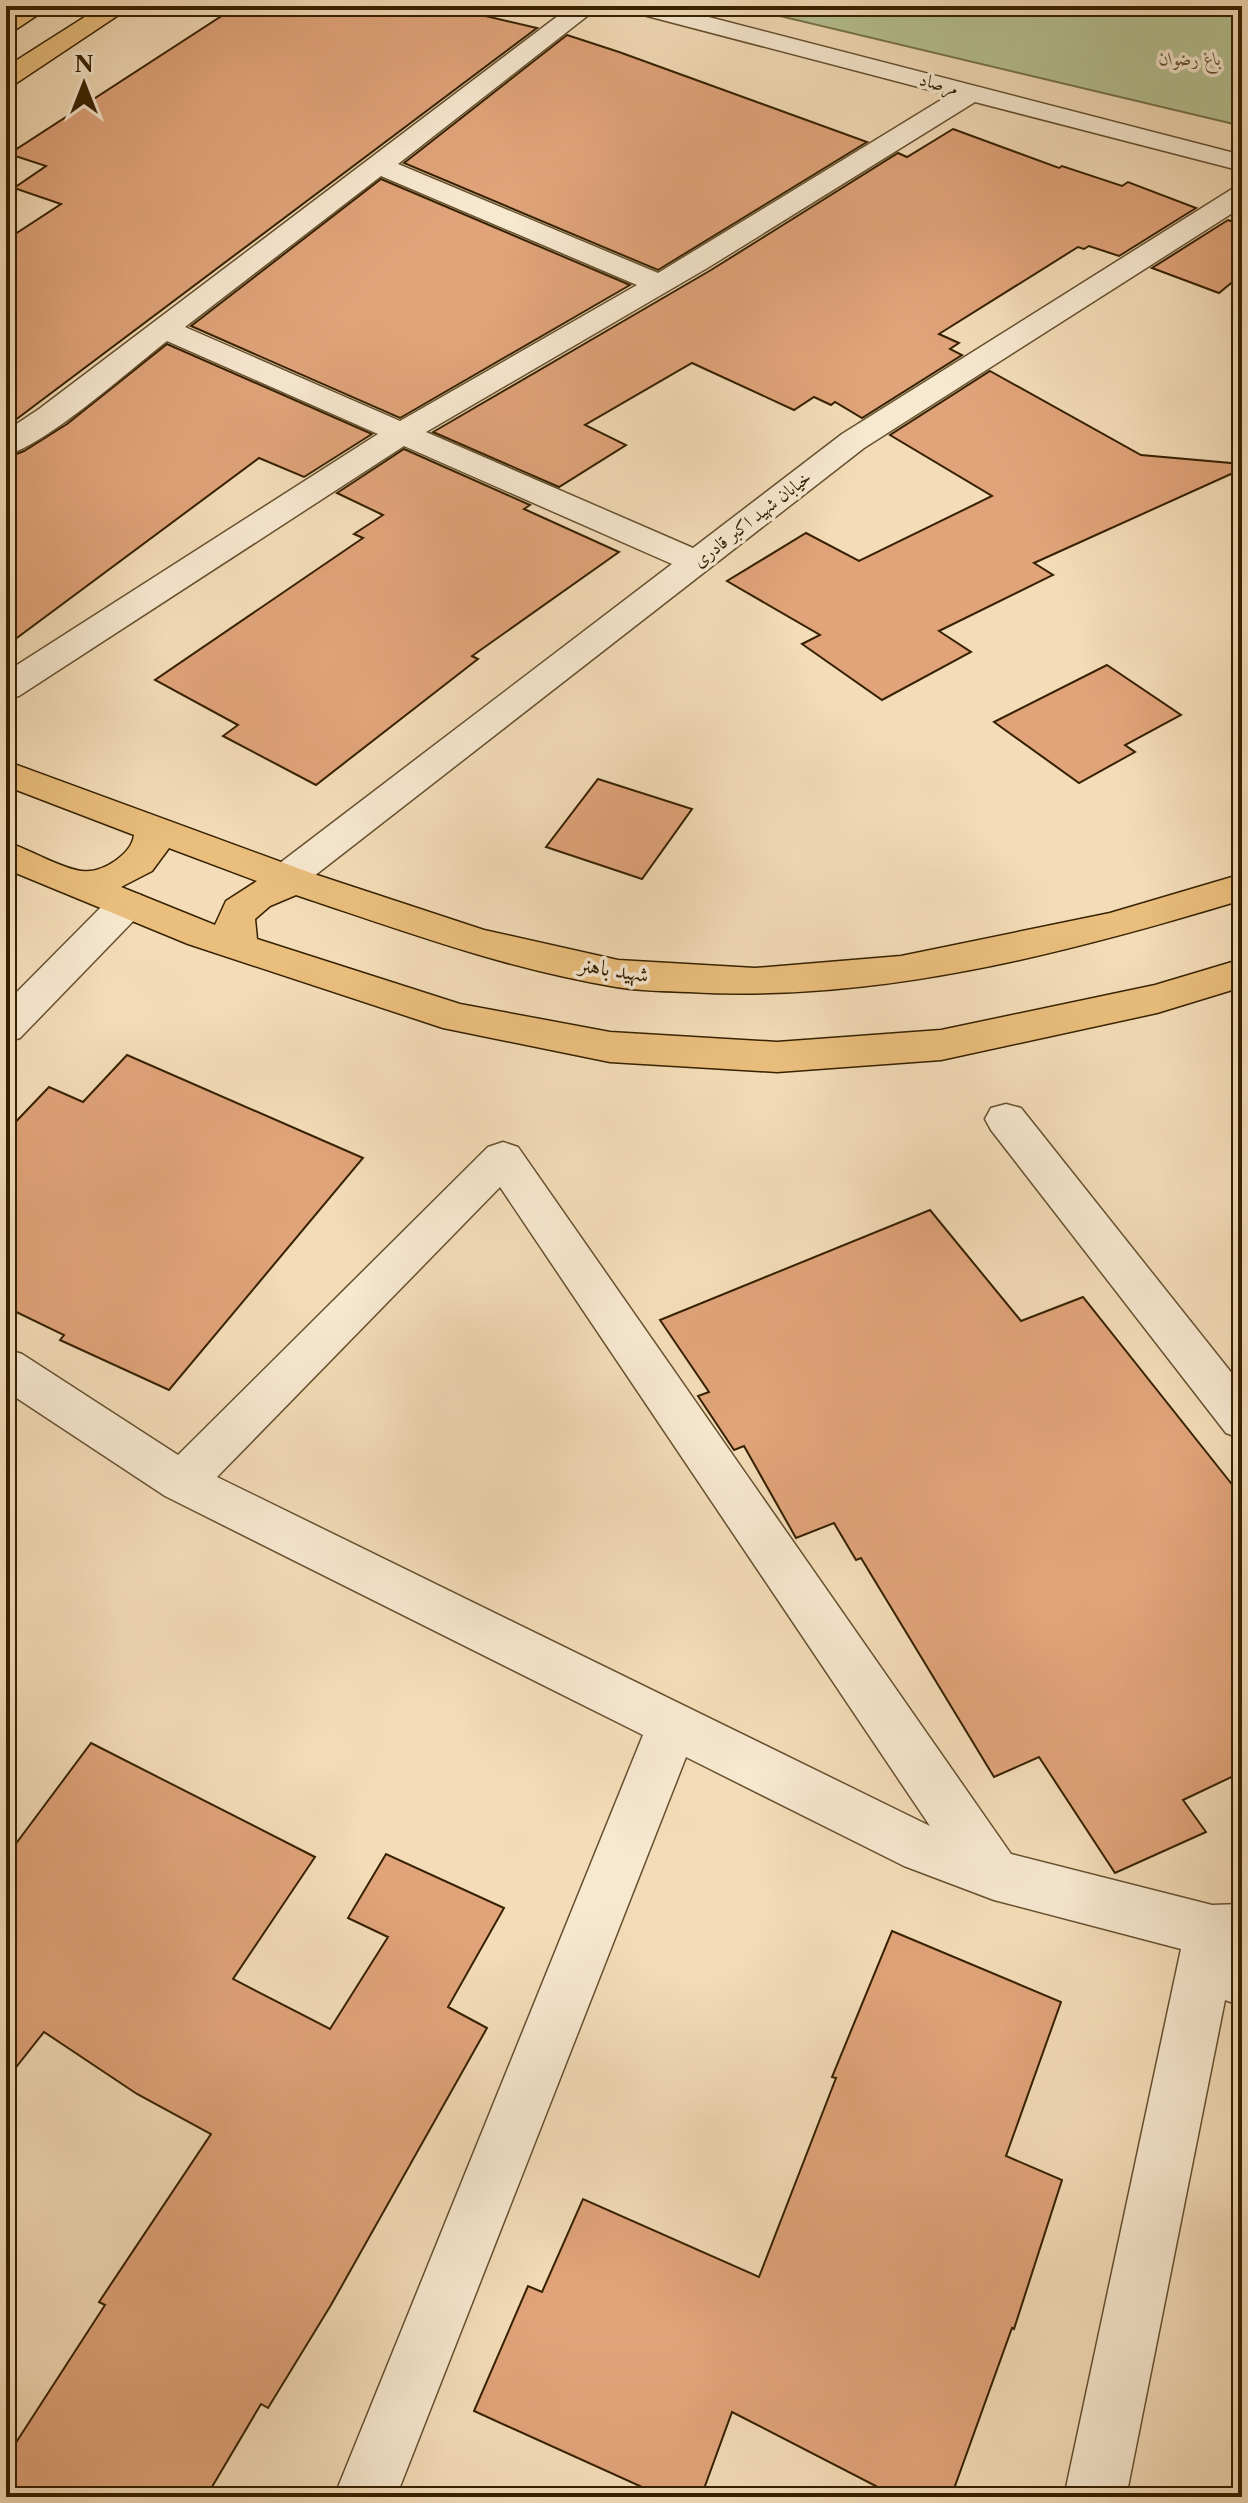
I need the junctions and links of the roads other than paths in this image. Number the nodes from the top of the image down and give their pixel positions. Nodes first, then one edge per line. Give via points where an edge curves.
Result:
1 (38, 6) edge
2 (119, 6) edge
3 (587, 6) edge
4 (637, 6) edge
5 (6, 25) edge
6 (6, 78) edge
7 (971, 93) junction
8 (1242, 163) edge
9 (380, 166) junction
10 (1242, 195) edge
11 (660, 284) junction
12 (165, 329) junction
13 (402, 433) junction
14 (6, 445) edge
15 (696, 562) junction
16 (6, 688) edge
17 (6, 773) edge
18 (154, 829) junction
19 (6, 855) edge
20 (291, 880) junction
21 (80, 885) junction
22 (1242, 887) edge
23 (127, 904) junction
24 (241, 947) junction
25 (1242, 973) edge
26 (6, 1028) edge
27 (1006, 1119) dead end
28 (6, 1367) edge
29 (1242, 1420) edge
30 (182, 1482) junction
31 (673, 1725) junction
32 (994, 1875) junction
33 (1227, 1931) edge
34 (1242, 1980) edge
35 (365, 2497) edge
36 (1095, 2497) edge

1 - 5 main road
2 - 6 main road
3 - 9 street
4 - 7 street, مرصاد
7 - 8 street, مرصاد
7 - 11 street
9 - 11 street
9 - 12 street
10 - 15 street, خیابان شهید اکبر قادری via 853,441
11 - 13 street
12 - 13 street
12 - 14 street
13 - 15 street
13 - 16 street
15 - 20 street, خیابان شهید اکبر قادری
17 - 18 main road, شهید باهنر
18 - 20 main road, شهید باهنر
18 - 21 main road via 151,847 129,869 111,880
19 - 21 main road
20 - 22 main road, شهید باهنر via 478,942 618,974 755,982 901,970 1112,926
20 - 24 main road via 240,910 234,928
21 - 23 main road
23 - 24 main road
23 - 26 street
24 - 25 main road via 457,1018 610,1047 777,1057 941,1045 1157,999
27 - 29 street
28 - 30 street
30 - 31 street
30 - 32 street via 503,1158
31 - 32 street via 923,1849
31 - 35 street
32 - 33 street
33 - 34 street
33 - 36 street

